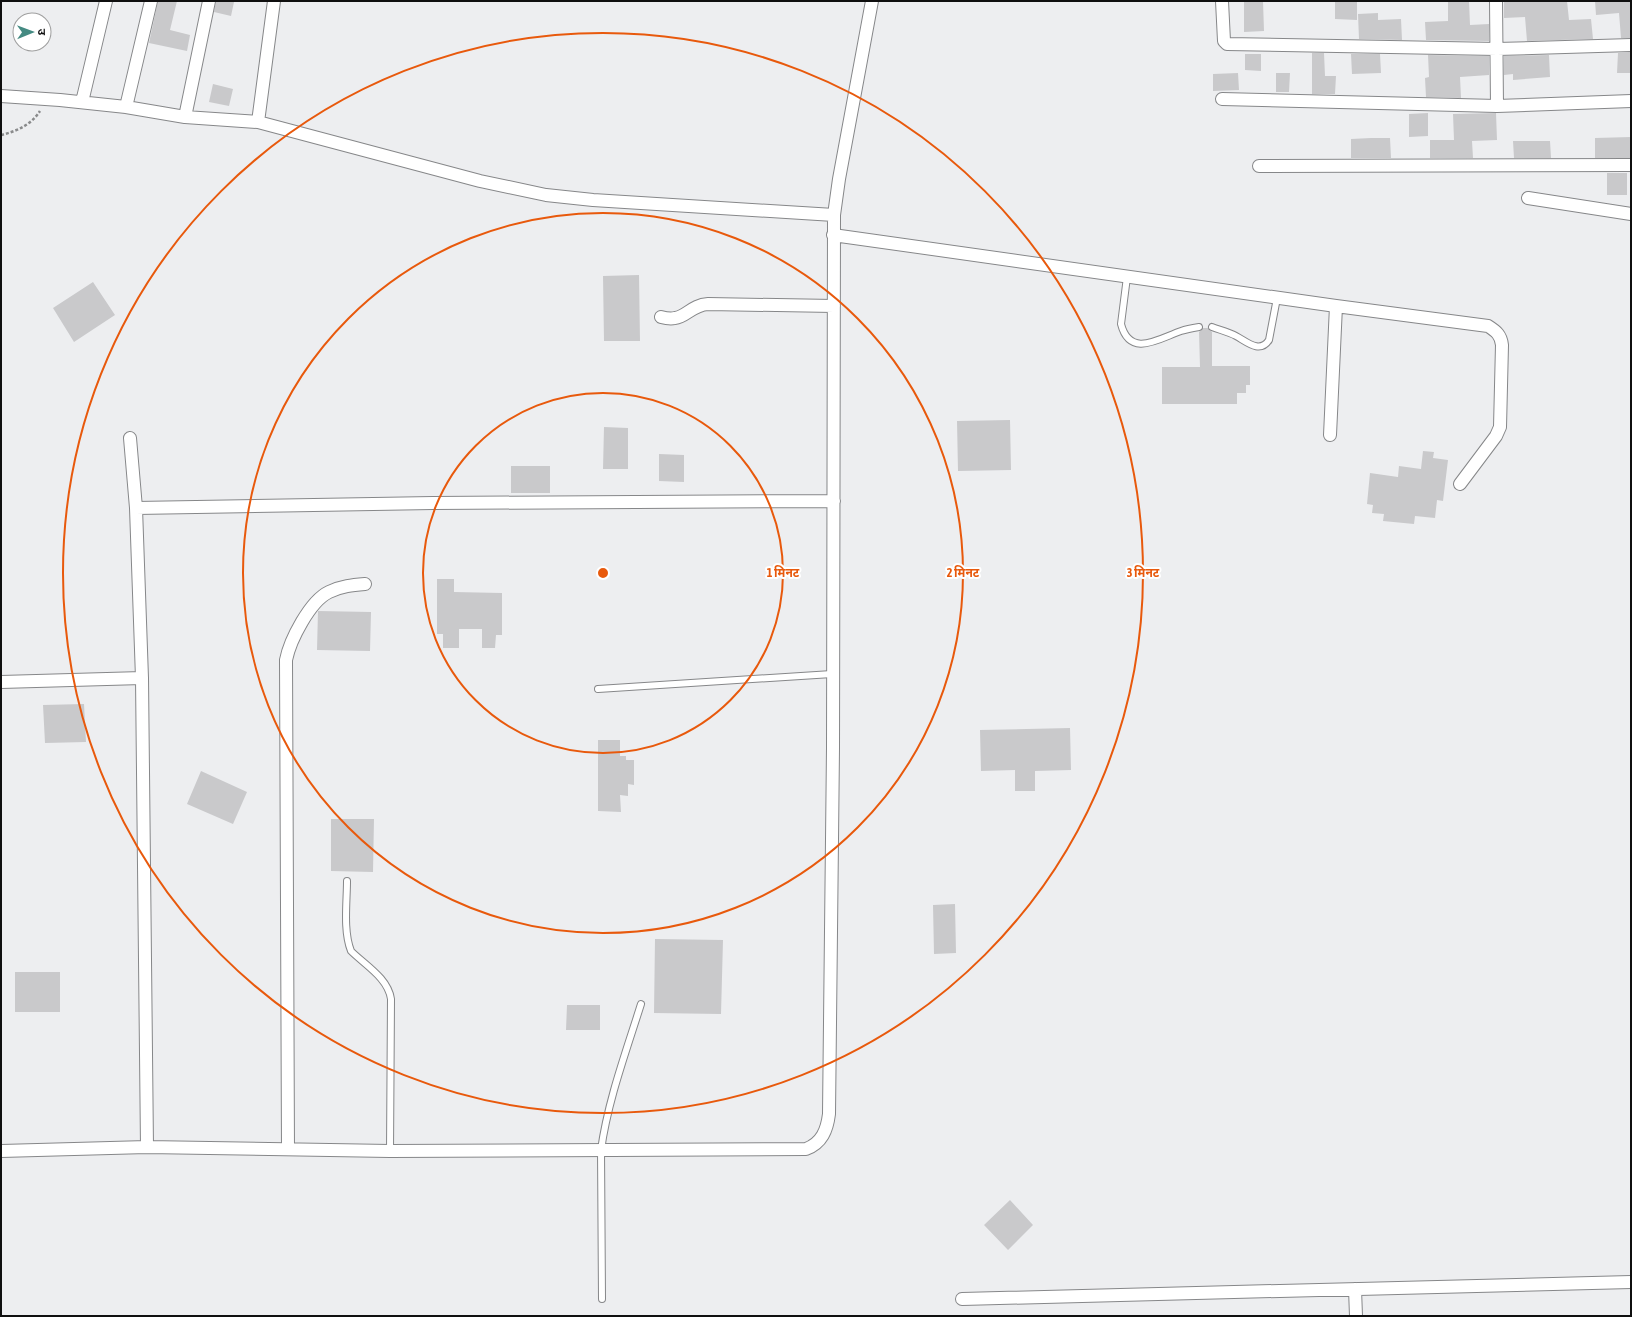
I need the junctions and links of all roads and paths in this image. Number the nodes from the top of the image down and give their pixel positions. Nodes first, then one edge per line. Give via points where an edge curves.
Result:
1 (106, 1) edge
2 (151, 1) edge
3 (209, 1) edge
4 (274, 1) edge
5 (872, 1) edge
6 (1222, 1) edge
7 (1496, 1) edge
8 (1631, 45) edge
9 (1497, 49) junction
10 (1, 96) edge
11 (48, 99) junction
12 (1222, 99) dead end
13 (82, 102) junction
14 (1631, 102) edge
15 (1497, 106) junction
16 (126, 107) junction
17 (185, 117) junction
18 (258, 122) junction
19 (1, 135) edge
20 (1631, 165) edge
21 (1259, 166) dead end
22 (1528, 198) dead end
23 (1631, 214) edge
24 (834, 215) junction
25 (833, 235) junction
26 (1127, 277) junction
27 (1277, 298) junction
28 (834, 306) junction
29 (1336, 306) junction
30 (661, 317) dead end
31 (1199, 327) dead end
32 (1212, 327) dead end
33 (1330, 435) dead end
34 (130, 438) dead end
35 (1460, 484) dead end
36 (834, 501) junction
37 (136, 508) junction
38 (365, 584) dead end
39 (832, 674) junction
40 (142, 678) junction
41 (1, 682) edge
42 (598, 689) dead end
43 (347, 881) dead end
44 (641, 1004) dead end
45 (147, 1147) junction
46 (288, 1149) junction
47 (601, 1150) junction
48 (1, 1151) edge
49 (390, 1151) junction
50 (1631, 1282) edge
51 (1355, 1289) junction
52 (602, 1299) dead end
53 (962, 1299) dead end
54 (1356, 1316) edge

1 - 13 street
2 - 16 street
3 - 17 street
4 - 18 street
5 - 24 street
6 - 9 street via 1224,40 1227,44
7 - 9 street
8 - 9 street
9 - 15 street
10 - 11 street
11 - 13 street
11 - 19 path via 34,121 11,133
12 - 15 street
13 - 16 street
14 - 15 street
16 - 17 street
17 - 18 street
18 - 24 street via 480,181 546,195
20 - 21 street
22 - 23 street
24 - 25 street
25 - 26 street
25 - 28 street
26 - 27 street
26 - 31 lane via 1121,324 1131,341 1139,344 1151,343
27 - 29 street
27 - 32 lane via 1271,336 1262,346 1249,345 1236,336
28 - 30 street via 701,304 677,318
28 - 36 street
29 - 33 street
29 - 35 street via 1488,326 1500,335 1500,427
34 - 37 street
36 - 37 street
36 - 39 street
37 - 40 street
38 - 46 street via 338,588 322,597 294,635 286,660
39 - 42 lane
39 - 47 street via 829,1114 823,1136 806,1149
40 - 41 street
40 - 45 street
43 - 49 lane via 349,946 390,991
44 - 47 lane via 610,1104
45 - 46 street
45 - 48 street
46 - 49 street
47 - 49 street
47 - 52 lane
50 - 51 street
51 - 53 street
51 - 54 street

